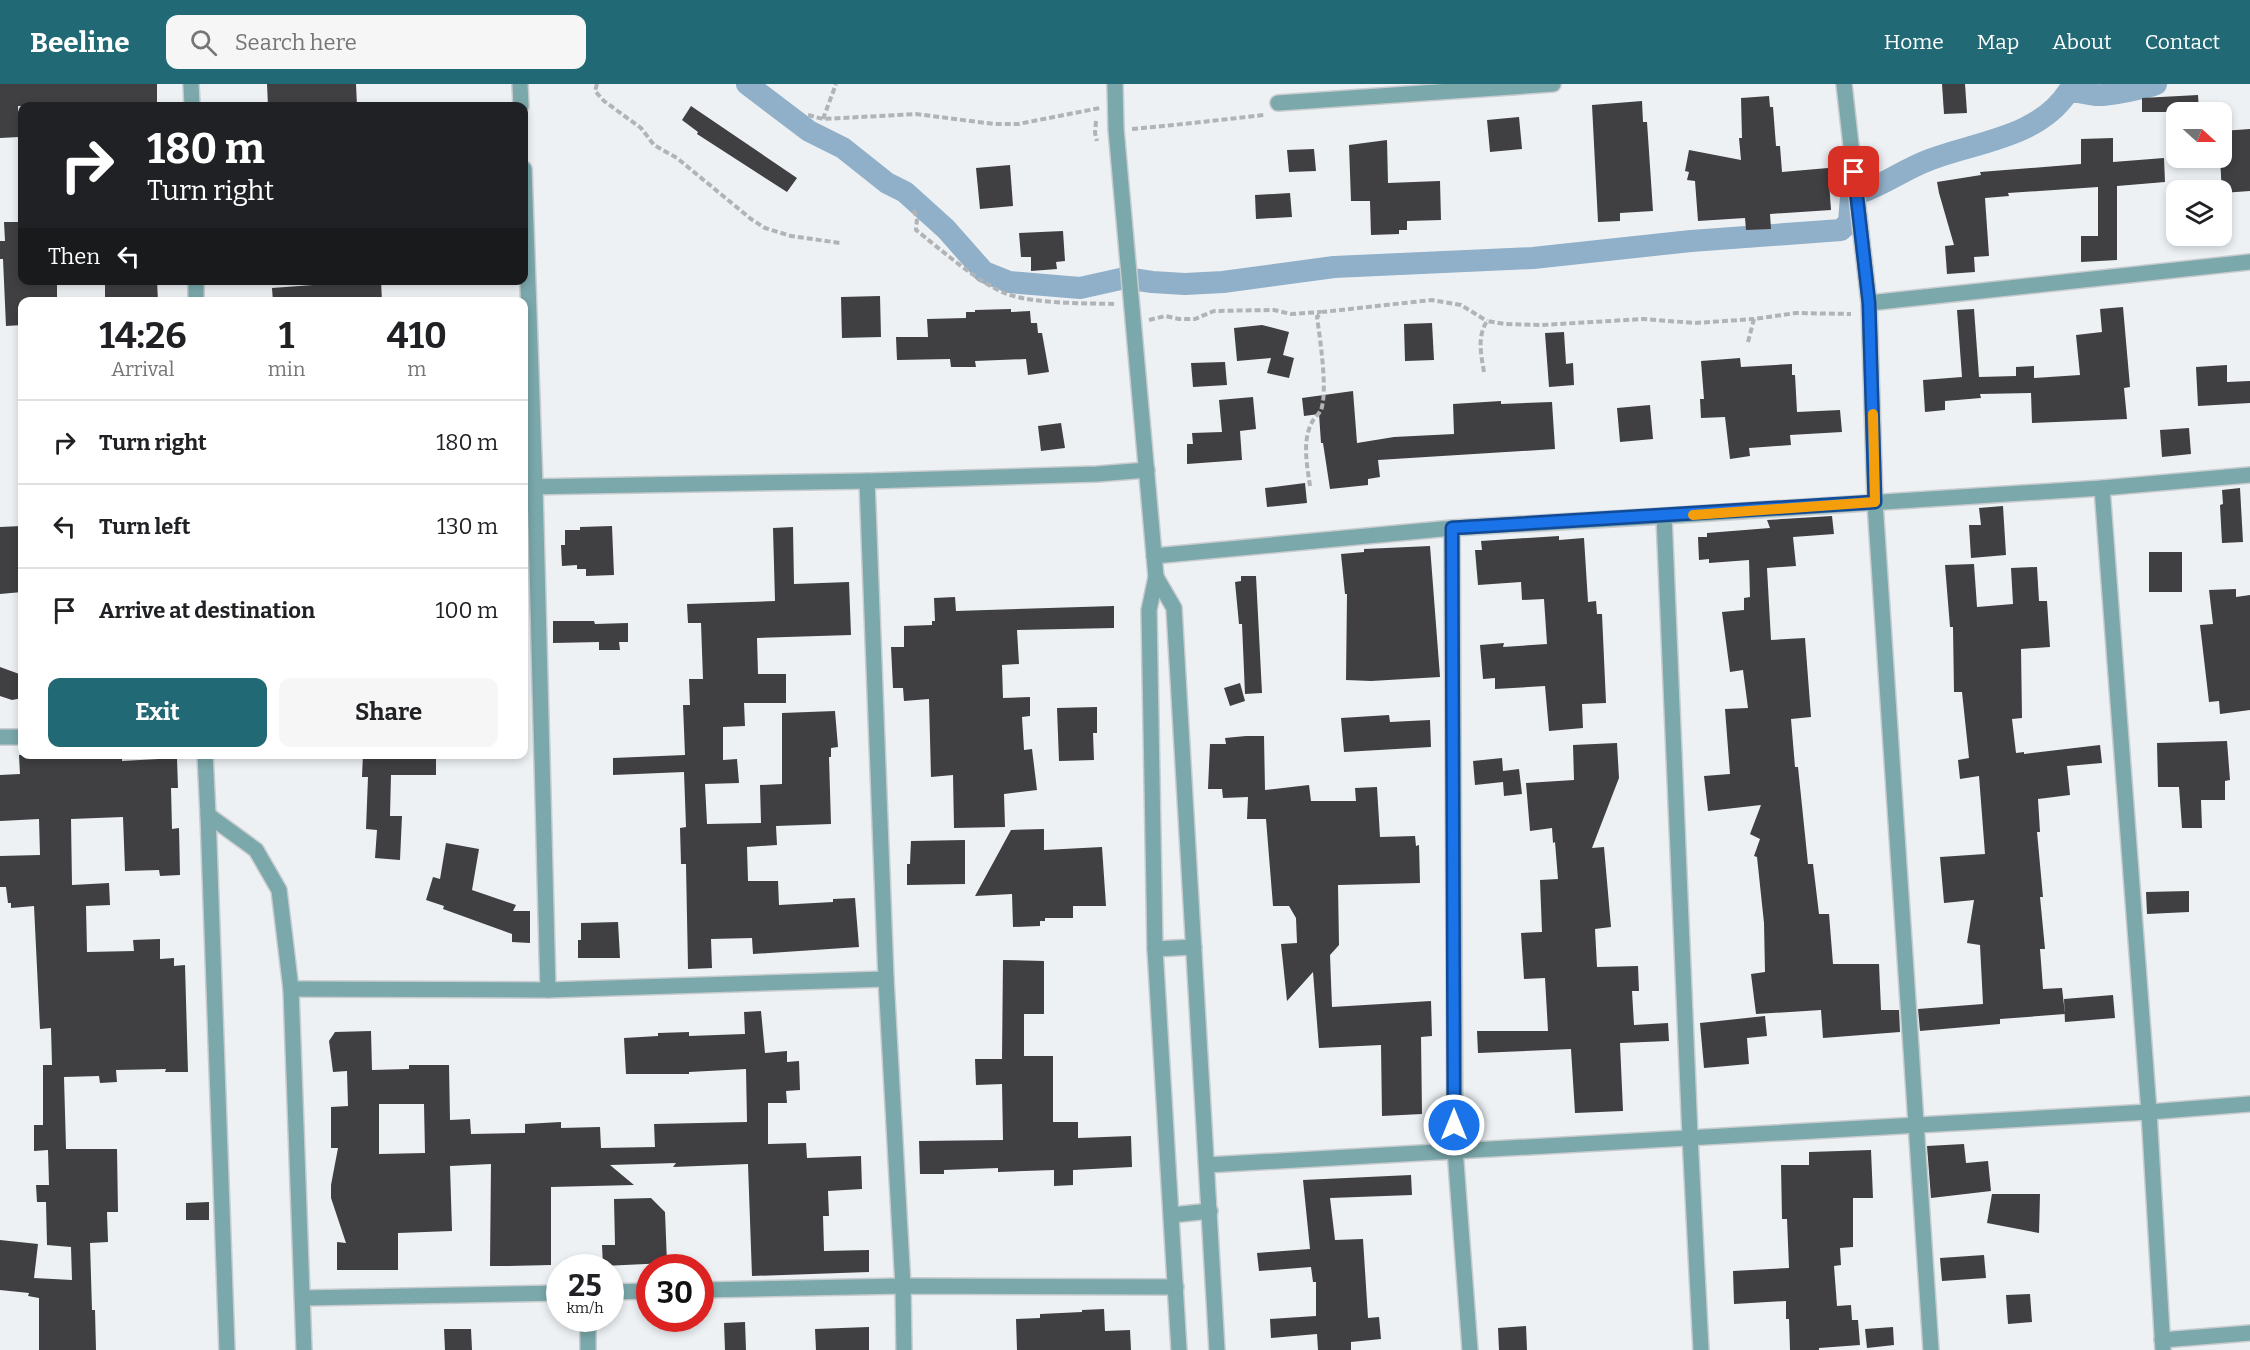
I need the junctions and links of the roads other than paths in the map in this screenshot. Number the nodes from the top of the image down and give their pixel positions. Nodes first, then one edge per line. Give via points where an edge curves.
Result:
1 (191, 84) edge
2 (520, 84) edge
3 (1553, 84) edge
4 (1844, 84) edge
5 (1116, 89) edge
6 (192, 102) edge
7 (521, 102) edge
8 (1274, 109) road end
9 (2250, 262) edge
10 (1870, 309) junction
11 (528, 423) edge
12 (1147, 470) junction
13 (2250, 474) edge
14 (867, 481) junction
15 (529, 487) edge
16 (2102, 488) junction
17 (1875, 502) junction
18 (1664, 516) junction
19 (1452, 528) junction
20 (1154, 556) junction
21 (1156, 578) junction
22 (18, 736) edge
23 (0, 737) edge
24 (205, 759) edge
25 (208, 815) junction
26 (1194, 947) junction
27 (1155, 949) junction
28 (886, 979) junction
29 (291, 989) junction
30 (548, 990) junction
31 (2250, 1104) edge
32 (2149, 1112) junction
33 (1917, 1125) junction
34 (1690, 1136) junction
35 (1455, 1149) junction
36 (1207, 1165) junction
37 (1210, 1211) junction
38 (1172, 1215) junction
39 (903, 1286) junction
40 (1176, 1287) junction
41 (714, 1290) edge
42 (546, 1293) edge
43 (303, 1298) junction
44 (588, 1332) edge
45 (2250, 1333) edge
46 (2162, 1345) edge
47 (226, 1350) edge
48 (304, 1350) edge
49 (588, 1350) edge
50 (904, 1350) edge
51 (1179, 1350) edge
52 (1217, 1350) edge
53 (1470, 1350) edge
54 (1701, 1350) edge
55 (1931, 1350) edge

1 - 6 street
2 - 7 street
3 - 8 street
4 - 10 street
5 - 12 street via 1116,129
9 - 10 street
10 - 17 street
11 - 15 street
12 - 14 street
12 - 20 street
13 - 16 street
14 - 15 street
14 - 28 street
15 - 30 street
16 - 17 street
16 - 32 street
17 - 18 street
17 - 33 street
18 - 19 street
18 - 34 street
19 - 20 street
19 - 35 street
20 - 21 street
21 - 26 street via 1174,608
21 - 27 street via 1149,610
22 - 23 street
24 - 25 street
25 - 29 street via 256,850 279,890
25 - 47 street
26 - 27 street
26 - 36 street
27 - 38 street
28 - 30 street
28 - 39 street
29 - 30 street
29 - 43 street
31 - 32 street
32 - 33 street
32 - 46 street
33 - 34 street
33 - 55 street
34 - 35 street
34 - 54 street
35 - 36 street
35 - 53 street
36 - 37 street
37 - 38 street
37 - 52 street
38 - 40 street
39 - 40 street
39 - 41 street
39 - 50 street
40 - 51 street
42 - 43 street
43 - 48 street
44 - 49 street
45 - 46 street

